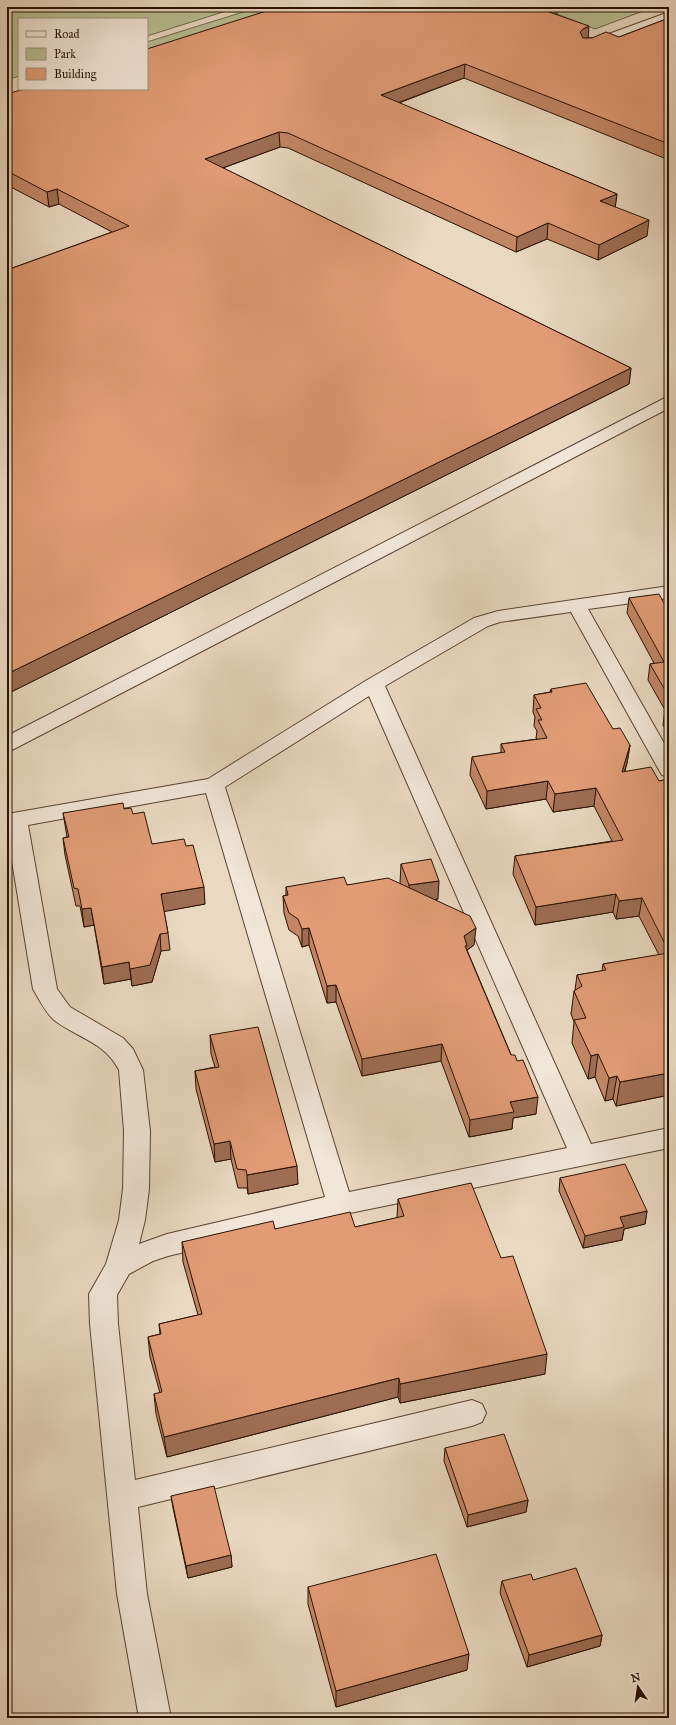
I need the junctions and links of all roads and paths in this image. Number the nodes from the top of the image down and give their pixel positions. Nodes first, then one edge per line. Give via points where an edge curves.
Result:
1 (669, 15) edge
2 (586, 47) edge
3 (669, 402) edge
4 (669, 592) edge
5 (576, 605) junction
6 (374, 684) junction
7 (7, 744) edge
8 (669, 770) edge
9 (214, 785) junction
10 (12, 820) edge
11 (669, 1138) edge
12 (583, 1155) junction
13 (340, 1204) junction
14 (119, 1266) junction
15 (472, 1413) dead end
16 (122, 1497) junction
17 (155, 1718) edge

1 - 2 street
3 - 7 street
4 - 5 street
5 - 6 street via 498,616 481,622
5 - 8 street
6 - 9 street
6 - 12 street
9 - 10 street
9 - 13 street
10 - 14 street via 45,989 62,1013 114,1044 131,1070 137,1130 136,1189 132,1220
11 - 12 street
12 - 13 street
13 - 14 street via 167,1244
14 - 16 street via 103,1294
15 - 16 street
16 - 17 street via 132,1594

